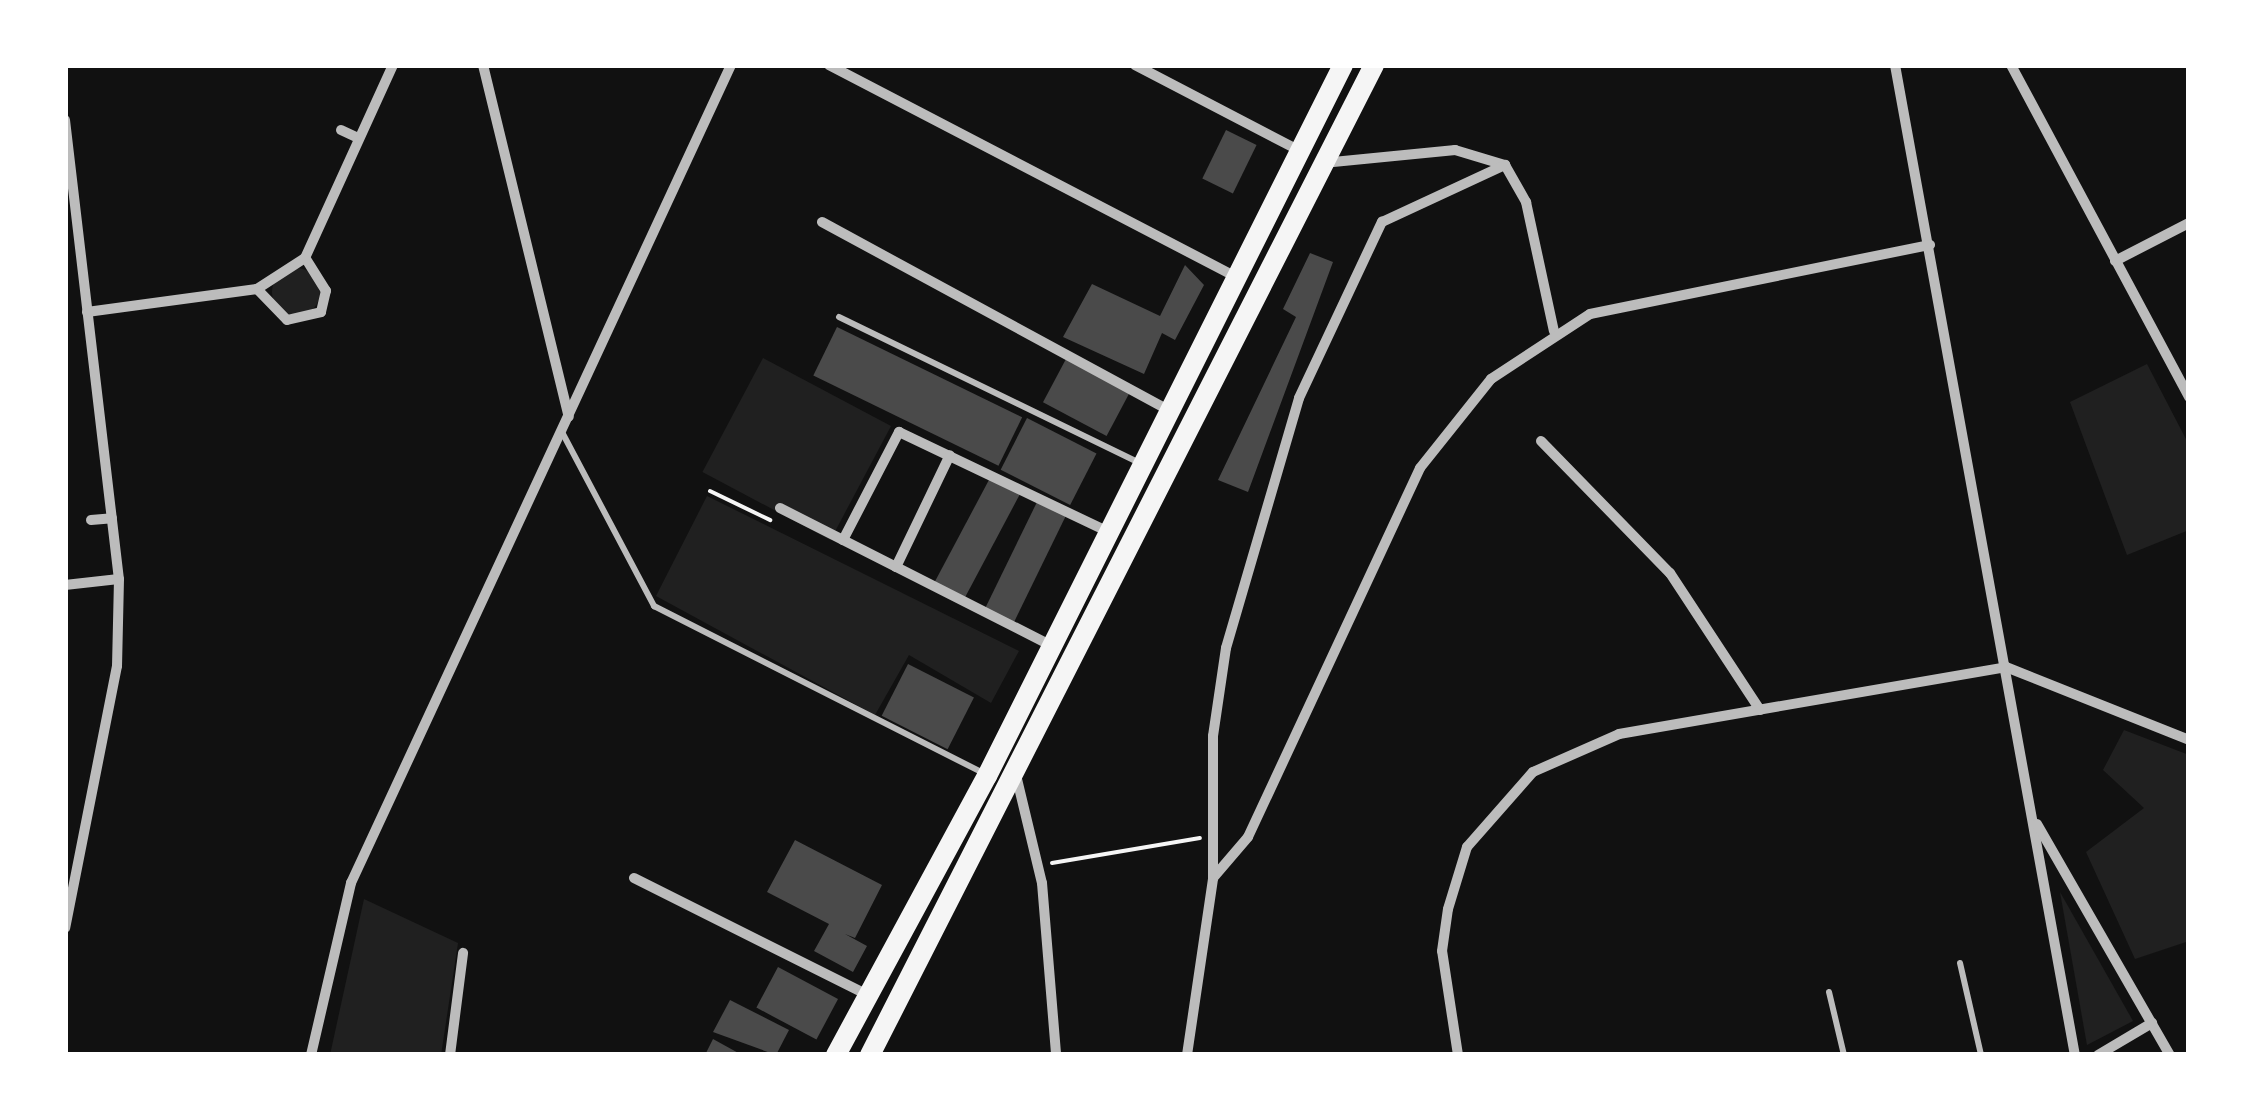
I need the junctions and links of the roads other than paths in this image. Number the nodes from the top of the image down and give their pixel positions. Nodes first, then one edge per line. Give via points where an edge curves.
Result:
1 (393, 65) edge
2 (483, 65) edge
3 (731, 65) edge
4 (829, 65) edge
5 (1135, 65) edge
6 (1343, 65) edge
7 (1374, 65) edge
8 (1896, 65) edge
9 (2011, 65) edge
10 (65, 120) edge
11 (341, 130) dead end
12 (358, 138) junction
13 (1300, 152) junction
14 (1322, 164) junction
15 (1505, 165) junction
16 (822, 222) dead end
17 (2189, 222) edge
18 (1930, 245) junction
19 (305, 258) junction
20 (2115, 261) junction
21 (1240, 278) junction
22 (258, 289) junction
23 (86, 312) junction
24 (839, 317) dead end
25 (1554, 330) junction
26 (2189, 398) edge
27 (1171, 411) junction
28 (570, 417) junction
29 (563, 434) junction
30 (1541, 442) dead end
31 (950, 455) junction
32 (1144, 464) junction
33 (780, 508) dead end
34 (112, 518) junction
35 (91, 520) dead end
36 (1110, 532) junction
37 (843, 540) junction
38 (896, 567) junction
39 (119, 579) junction
40 (65, 584) edge
41 (1052, 646) junction
42 (117, 666) junction
43 (2006, 667) junction
44 (102, 668) dead end
45 (1760, 710) junction
46 (2189, 740) edge
47 (1016, 774) junction
48 (987, 776) junction
49 (2032, 814) junction
50 (634, 878) dead end
51 (1213, 878) junction
52 (65, 928) edge
53 (462, 953) dead end
54 (1960, 963) dead end
55 (1829, 992) dead end
56 (868, 995) junction
57 (2152, 1024) junction
58 (311, 1055) edge
59 (450, 1055) edge
60 (836, 1055) edge
61 (870, 1055) edge
62 (1056, 1055) edge
63 (1187, 1055) edge
64 (1458, 1055) edge
65 (1844, 1055) edge
66 (1981, 1055) edge
67 (2075, 1055) edge
68 (2098, 1055) edge
69 (2170, 1055) edge

1 - 12 street
2 - 28 street
3 - 28 street
4 - 21 street
5 - 13 street
6 - 13 highway
7 - 14 highway
8 - 18 street
9 - 20 street
10 - 23 street
11 - 12 street
12 - 19 street
13 - 21 highway
14 - 15 street via 1455,150
14 - 47 highway
15 - 25 street via 1526,202
15 - 51 street via 1398,209 1359,256 1299,398 1236,605 1213,736
16 - 27 street
17 - 20 street
18 - 25 street via 1590,314
18 - 43 street
19 - 22 street
19 - 22 street via 326,290 311,318 287,320
20 - 26 street
21 - 27 highway
22 - 23 street
23 - 34 street
24 - 32 lane
25 - 51 street via 1436,439 1248,837
27 - 32 highway
28 - 29 street
29 - 48 lane via 654,606
29 - 58 street via 351,882
30 - 45 street via 1670,574
31 - 36 street
31 - 37 street via 908,433 892,438
31 - 38 street
32 - 36 highway
33 - 37 street
34 - 35 street
34 - 39 street
36 - 41 highway
37 - 38 street
38 - 41 street
39 - 40 street
39 - 42 street
41 - 48 highway
42 - 44 street
42 - 52 street
43 - 45 street
43 - 46 street
43 - 49 street
45 - 64 street via 1587,744 1505,794 1467,847 1443,936
47 - 61 highway
47 - 62 street via 1038,866
48 - 56 highway
49 - 57 street
49 - 67 street
50 - 56 street
51 - 63 street
53 - 59 street
54 - 66 lane
55 - 65 lane
56 - 60 highway
57 - 68 street
57 - 69 street

